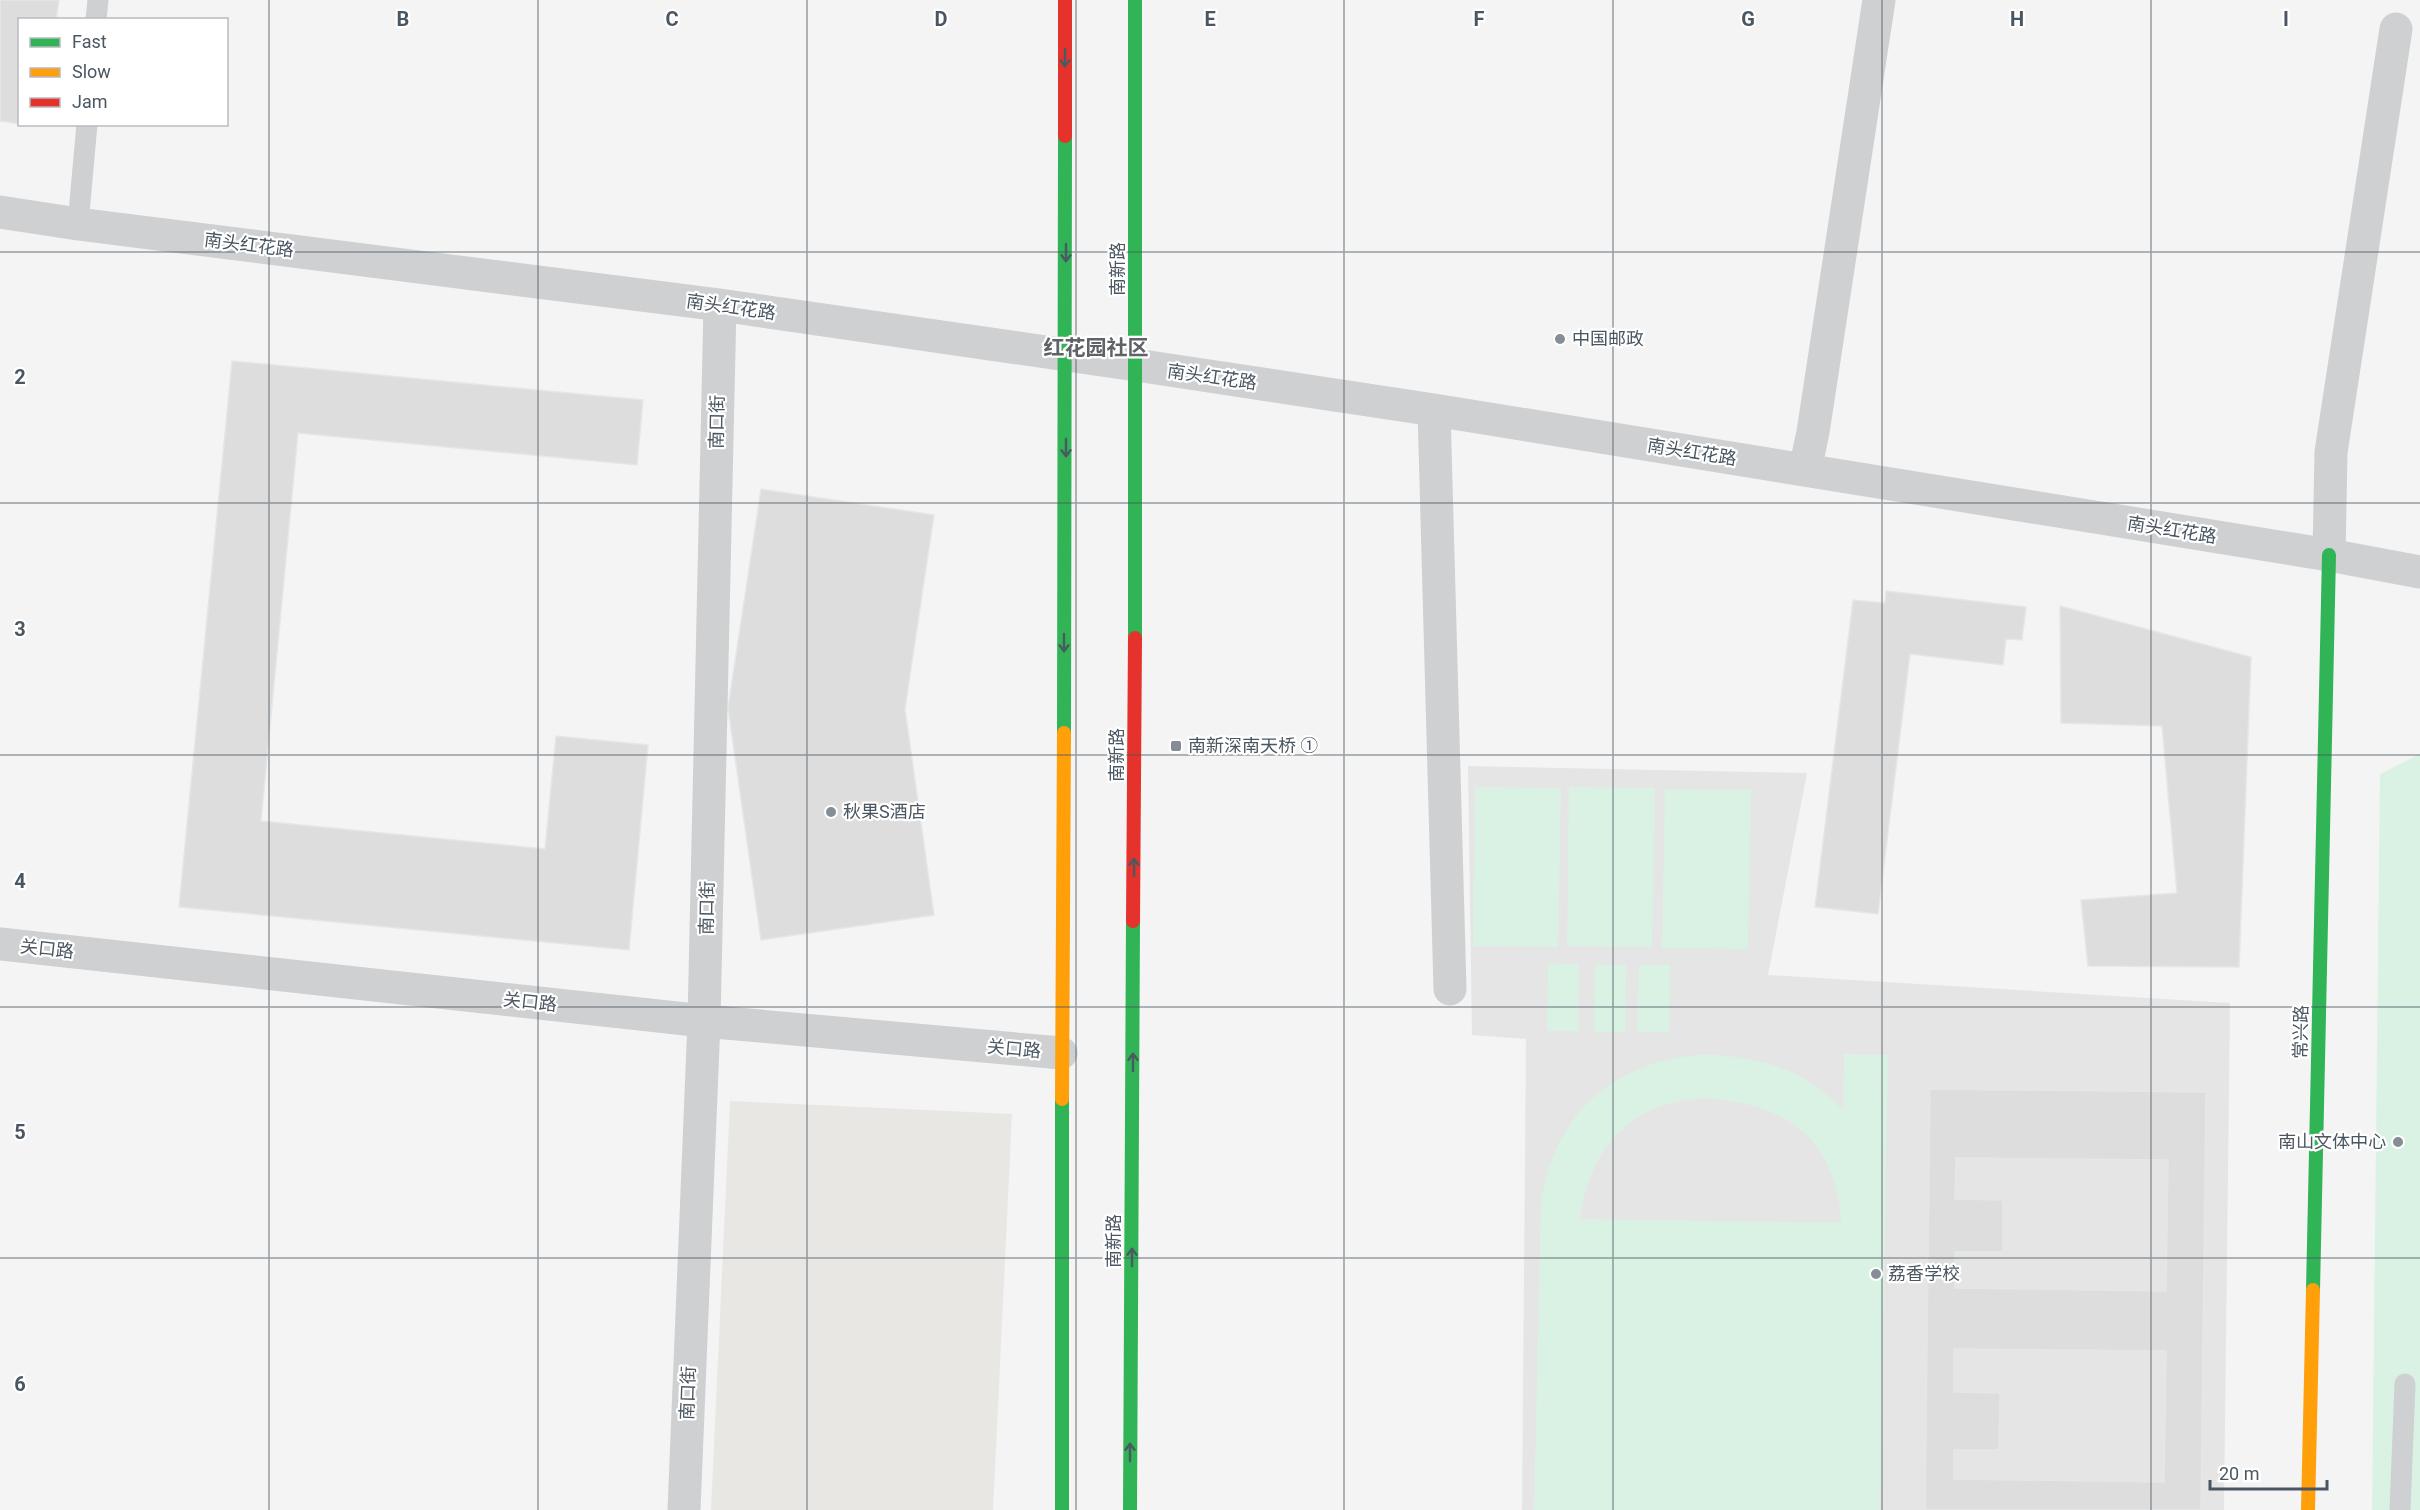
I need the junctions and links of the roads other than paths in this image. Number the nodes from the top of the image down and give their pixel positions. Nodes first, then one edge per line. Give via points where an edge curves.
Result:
1 (98, 0) edge
2 (1065, 0) edge
3 (1135, 0) edge
4 (1879, 0) edge
5 (96, 18) edge
6 (2396, 29) dead end
7 (87, 126) edge
8 (0, 212) edge
9 (78, 224) junction
10 (720, 305) junction
11 (1066, 356) junction
12 (1136, 365) junction
13 (1434, 410) junction
14 (1805, 470) junction
15 (2329, 555) junction
16 (2420, 572) edge
17 (0, 944) edge
18 (1450, 989) dead end
19 (704, 1021) junction
20 (1061, 1053) junction
21 (2405, 1384) dead end
22 (684, 1510) edge
23 (1062, 1510) edge
24 (1130, 1510) edge
25 (2308, 1510) edge
26 (2400, 1510) edge

1 - 5 lane
2 -> 11 main road
3 - 12 main road, 南新路
4 - 14 street
6 - 15 street via 2331,452
7 - 9 lane
8 - 9 street, 南头红花路
9 - 10 street, 南头红花路
10 - 11 street, 南头红花路
10 - 19 street, 南口街
11 - 12 street, 南头红花路
11 -> 20 main road
12 - 13 street, 南头红花路
24 -> 12 main road, 南新路
13 - 14 street, 南头红花路
13 - 18 street
14 - 15 street, 南头红花路
15 - 16 street, 南头红花路
15 - 25 main road, 常兴路
17 - 19 street, 关口路
19 - 20 street, 关口路
19 - 22 street, 南口街
20 - 23 main road
21 - 26 lane

